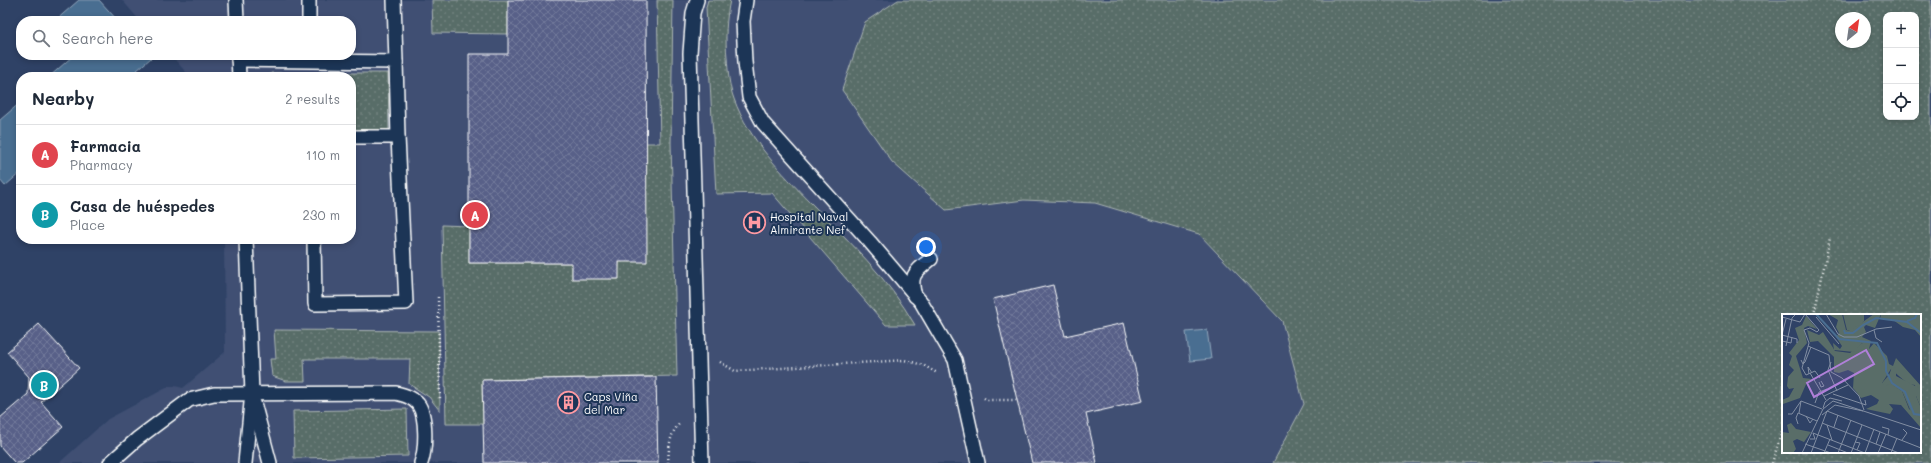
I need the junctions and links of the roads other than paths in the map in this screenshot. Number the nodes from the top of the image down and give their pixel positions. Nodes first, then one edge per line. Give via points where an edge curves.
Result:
1 (236, 0) edge
2 (309, 0) edge
3 (394, 0) edge
4 (697, 0) edge
5 (746, 0) edge
6 (237, 16) edge
7 (309, 16) edge
8 (238, 60) edge
9 (353, 60) edge
10 (396, 62) junction
11 (239, 72) edge
12 (398, 137) junction
13 (356, 138) edge
14 (246, 244) edge
15 (314, 244) edge
16 (930, 259) dead end
17 (916, 296) junction
18 (252, 393) junction
19 (110, 463) edge
20 (245, 463) edge
21 (270, 463) edge
22 (422, 463) edge
23 (702, 463) edge
24 (978, 463) edge

1 - 6 lane
2 - 7 lane
3 - 10 lane
4 - 23 lane via 693,13 690,53
5 - 17 lane via 743,21 749,97 763,123
8 - 11 lane
9 - 10 lane
10 - 12 lane
12 - 13 lane
12 - 15 lane via 406,303 315,304
14 - 18 lane
16 - 17 lane via 916,270 911,283
17 - 24 lane via 955,360
18 - 19 lane via 214,394 189,400
18 - 20 lane
18 - 21 lane
18 - 22 lane via 396,393 410,397 418,404 422,413 425,452

